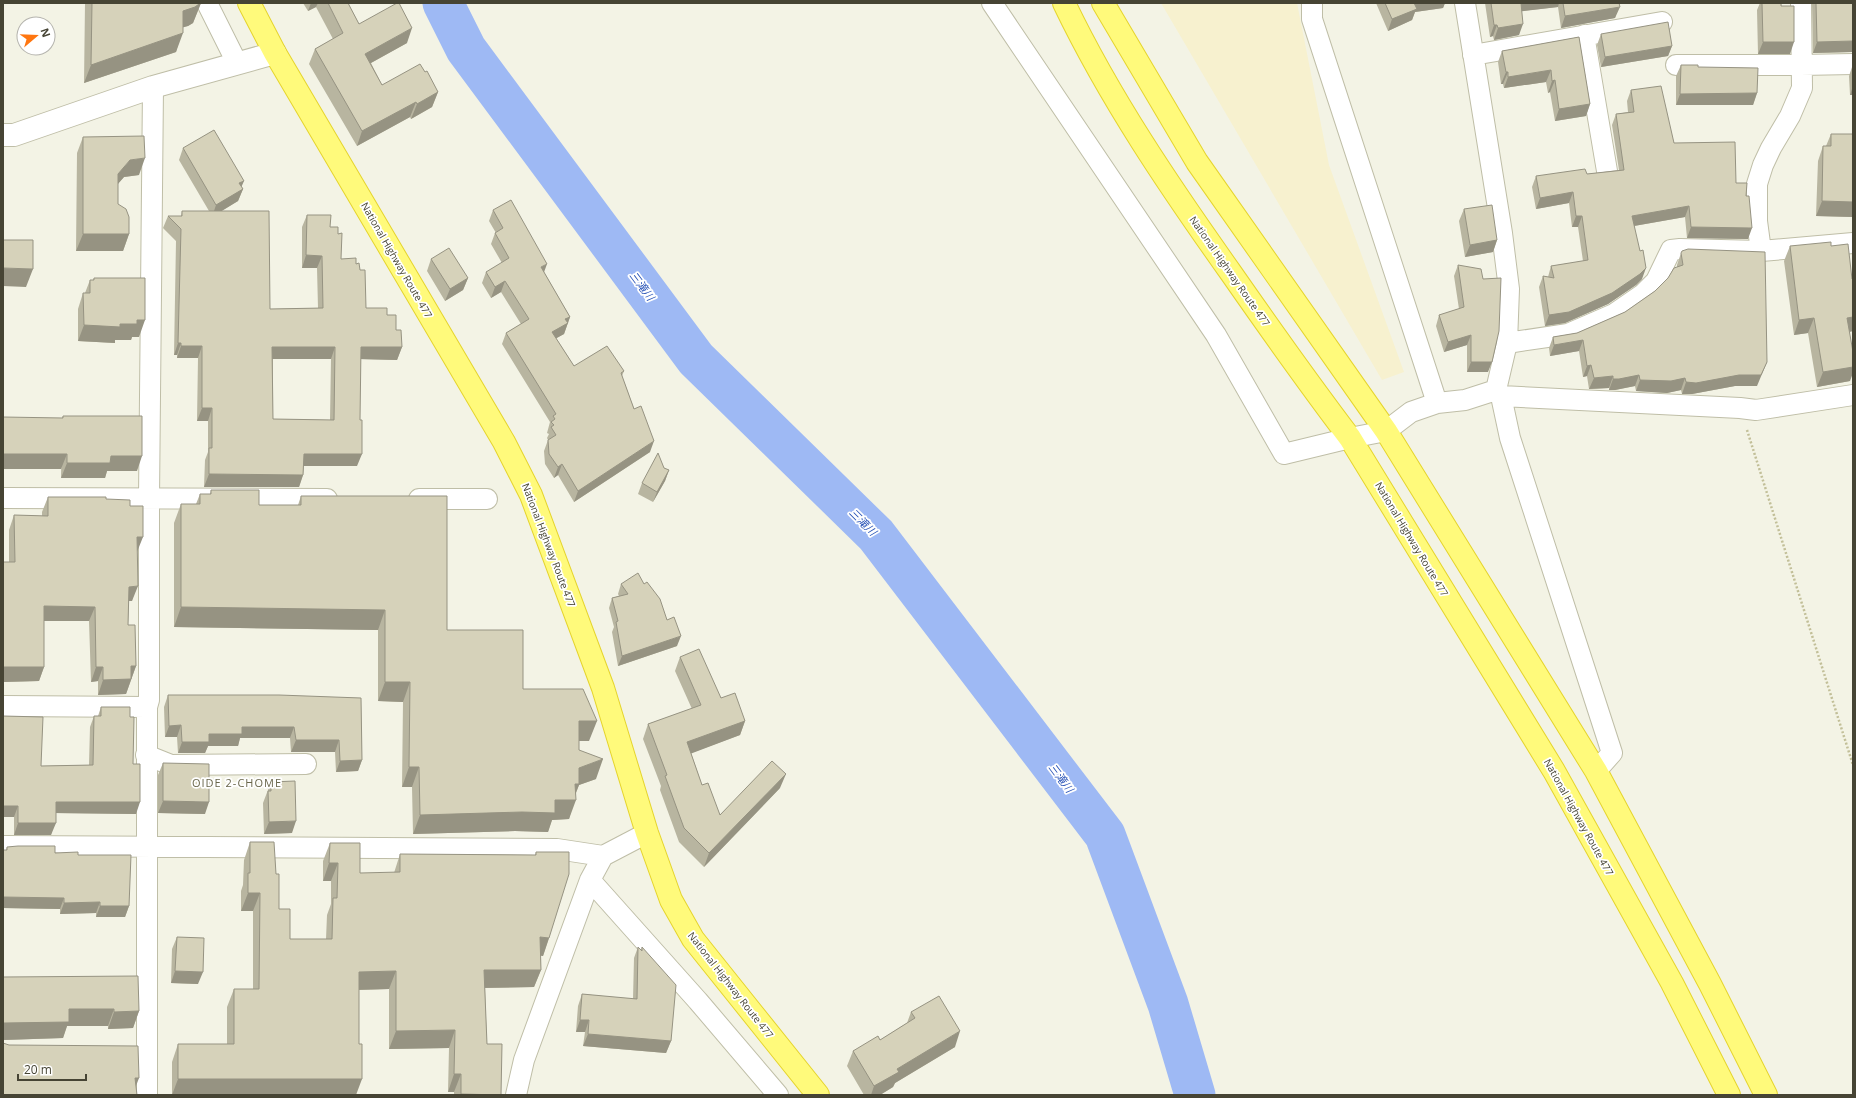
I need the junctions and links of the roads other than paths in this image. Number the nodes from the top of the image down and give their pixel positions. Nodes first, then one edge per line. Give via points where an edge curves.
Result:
1 (207, 3) edge
2 (249, 3) edge
3 (992, 3) edge
4 (1064, 3) edge
5 (1103, 3) edge
6 (1312, 3) edge
7 (1465, 3) edge
8 (1800, 3) edge
9 (1662, 22) edge
10 (1584, 35) junction
11 (275, 53) junction
12 (1473, 55) junction
13 (237, 63) junction
14 (1853, 64) edge
15 (1676, 65) dead end
16 (1801, 66) junction
17 (153, 87) junction
18 (3, 135) edge
19 (1607, 171) edge
20 (1853, 243) edge
21 (1761, 252) junction
22 (1507, 343) junction
23 (1498, 393) junction
24 (1853, 395) edge
25 (1437, 403) junction
26 (1386, 431) junction
27 (1350, 438) junction
28 (3, 498) edge
29 (149, 499) junction
30 (345, 499) edge
31 (400, 499) edge
32 (487, 499) dead end
33 (3, 706) edge
34 (147, 707) junction
35 (146, 754) junction
36 (306, 764) dead end
37 (1596, 771) junction
38 (647, 833) junction
39 (3, 846) edge
40 (146, 847) junction
41 (603, 856) junction
42 (590, 880) junction
43 (147, 1042) junction
44 (125, 1050) edge
45 (147, 1095) edge
46 (516, 1095) edge
47 (778, 1095) edge
48 (818, 1095) edge
49 (1729, 1095) edge
50 (1766, 1095) edge

1 - 13 street
2 - 11 highway, National Highway Route 477
3 - 27 street via 1216,335 1284,454
4 - 27 highway, National Highway Route 477 via 1084,44 1170,187
5 - 26 highway via 1197,162
6 - 25 street via 1312,19
7 - 12 street
8 - 16 street
9 - 10 street
10 - 12 street
10 - 19 street
11 - 13 street
11 - 38 highway, National Highway Route 477 via 504,442 531,495 604,688
12 - 22 street via 1508,282
13 - 17 street
14 - 16 street
15 - 16 street
16 - 21 street via 1802,88 1790,116 1762,165 1757,184 1757,221
17 - 18 street via 14,135
17 - 29 street
20 - 21 street
21 - 22 street via 1671,250 1656,281 1643,294 1614,314 1568,334
22 - 23 street
23 - 24 street via 1756,410
23 - 25 street
23 - 37 street via 1510,438 1612,753
25 - 26 street via 1410,412
26 - 27 street
26 - 37 highway
27 - 49 highway, National Highway Route 477 via 1554,771 1672,983
28 - 29 street
29 - 30 street
29 - 34 street
31 - 32 street
33 - 34 street
34 - 35 street
35 - 36 street via 171,765
35 - 40 street
37 - 50 highway
38 - 41 street
38 - 48 highway, National Highway Route 477 via 671,900 693,939
39 - 40 street
40 - 41 street via 557,849
40 - 43 street
41 - 42 street
42 - 46 street via 524,1060
42 - 47 street
43 - 44 street
43 - 45 street

